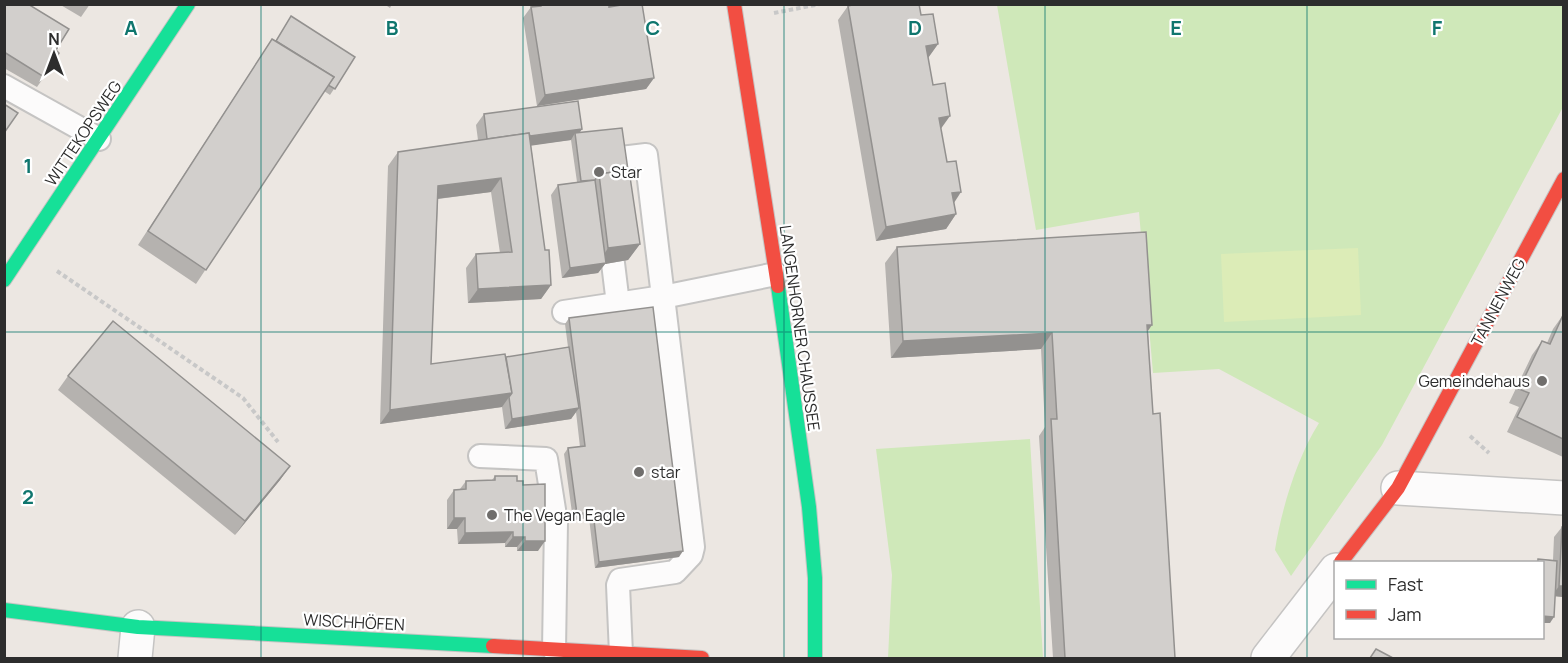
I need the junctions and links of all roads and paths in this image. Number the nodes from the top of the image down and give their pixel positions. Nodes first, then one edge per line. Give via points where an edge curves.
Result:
1 (189, 4) edge
2 (734, 4) edge
3 (820, 4) edge
4 (736, 19) junction
5 (4, 86) edge
6 (99, 139) junction
7 (621, 158) edge
8 (1563, 179) edge
9 (25, 249) junction
10 (613, 263) edge
11 (776, 274) junction
12 (4, 280) edge
13 (663, 297) junction
14 (618, 304) junction
15 (564, 312) dead end
16 (278, 442) dead end
17 (480, 456) dead end
18 (1398, 488) junction
19 (1563, 498) edge
20 (1342, 561) edge
21 (1334, 571) edge
22 (4, 610) edge
23 (136, 643) edge
24 (554, 650) junction
25 (621, 654) junction
26 (702, 658) edge
27 (815, 658) edge
28 (1268, 658) edge

1 - 6 street, WITTEKOPSWEG
2 - 4 street, LANGENHORNER CHAUSSEE
3 - 4 path
4 - 11 street, LANGENHORNER CHAUSSEE
5 - 6 lane
6 - 9 street, WITTEKOPSWEG
7 - 13 lane via 646,155
8 - 18 street, TANNENWEG
9 - 12 street, WITTEKOPSWEG
9 - 16 path via 243,398
10 - 14 lane
11 - 13 lane
11 - 27 street, LANGENHORNER CHAUSSEE via 809,507
13 - 14 lane
13 - 25 lane via 693,547 691,555 675,572 620,580
14 - 15 lane
17 - 24 lane via 546,459 556,522
18 - 19 street
18 - 20 street, TANNENWEG
21 - 28 street
22 - 23 street, WISCHHÖFEN
23 - 24 street, WISCHHÖFEN
24 - 25 street, WISCHHÖFEN
25 - 26 street, WISCHHÖFEN

